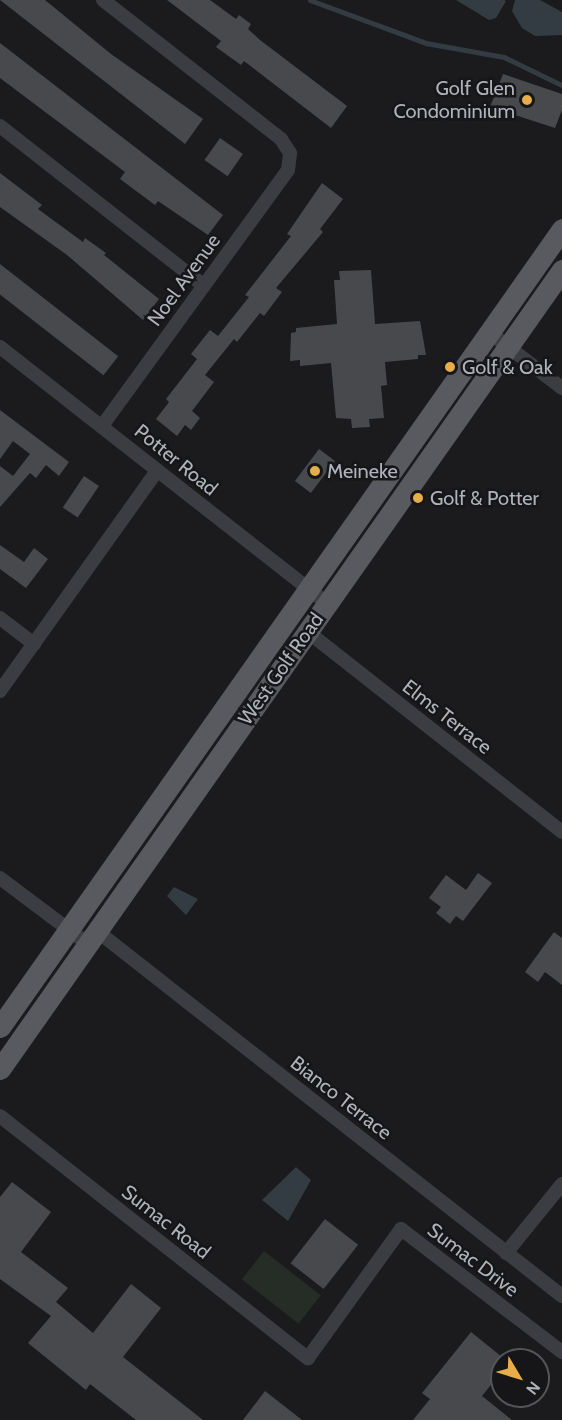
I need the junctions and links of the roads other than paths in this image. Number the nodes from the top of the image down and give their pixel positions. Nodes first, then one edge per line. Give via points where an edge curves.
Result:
1 (103, 0) edge
2 (0, 126) edge
3 (562, 229) edge
4 (562, 270) edge
5 (204, 286) junction
6 (489, 332) junction
7 (0, 346) edge
8 (508, 346) junction
9 (562, 388) edge
10 (102, 426) junction
11 (158, 471) junction
12 (308, 589) junction
13 (327, 603) junction
14 (0, 618) edge
15 (308, 632) junction
16 (34, 644) junction
17 (0, 691) edge
18 (562, 832) edge
19 (0, 878) edge
20 (68, 929) junction
21 (92, 937) junction
22 (0, 1027) edge
23 (0, 1069) edge
24 (0, 1116) edge
25 (562, 1184) edge
26 (506, 1252) junction
27 (562, 1296) edge
28 (562, 1352) edge
29 (308, 1358) joint

1 - 5 street, Noel Avenue via 281,139 290,153 288,170
2 - 5 street
3 - 6 main road, West Golf Road
4 - 8 main road, West Golf Road
5 - 10 street, Noel Avenue
6 - 8 street
6 - 12 main road, West Golf Road
7 - 10 street, Potter Road
8 - 9 street
8 - 13 main road, West Golf Road
10 - 11 street, Potter Road
11 - 12 street, Potter Road
11 - 16 street
12 - 13 street, Potter Road
12 - 20 main road, West Golf Road
13 - 15 main road, West Golf Road
14 - 16 street
15 - 18 street, Elms Terrace
15 - 21 main road, West Golf Road
16 - 17 street
19 - 20 street
20 - 21 street, Bianco Terrace
20 - 22 main road, West Golf Road
21 - 23 main road, West Golf Road
21 - 26 street, Bianco Terrace
24 - 29 street, Sumac Road
25 - 26 street
26 - 27 street, Bianco Terrace
28 - 29 street, Sumac Drive via 401,1229

